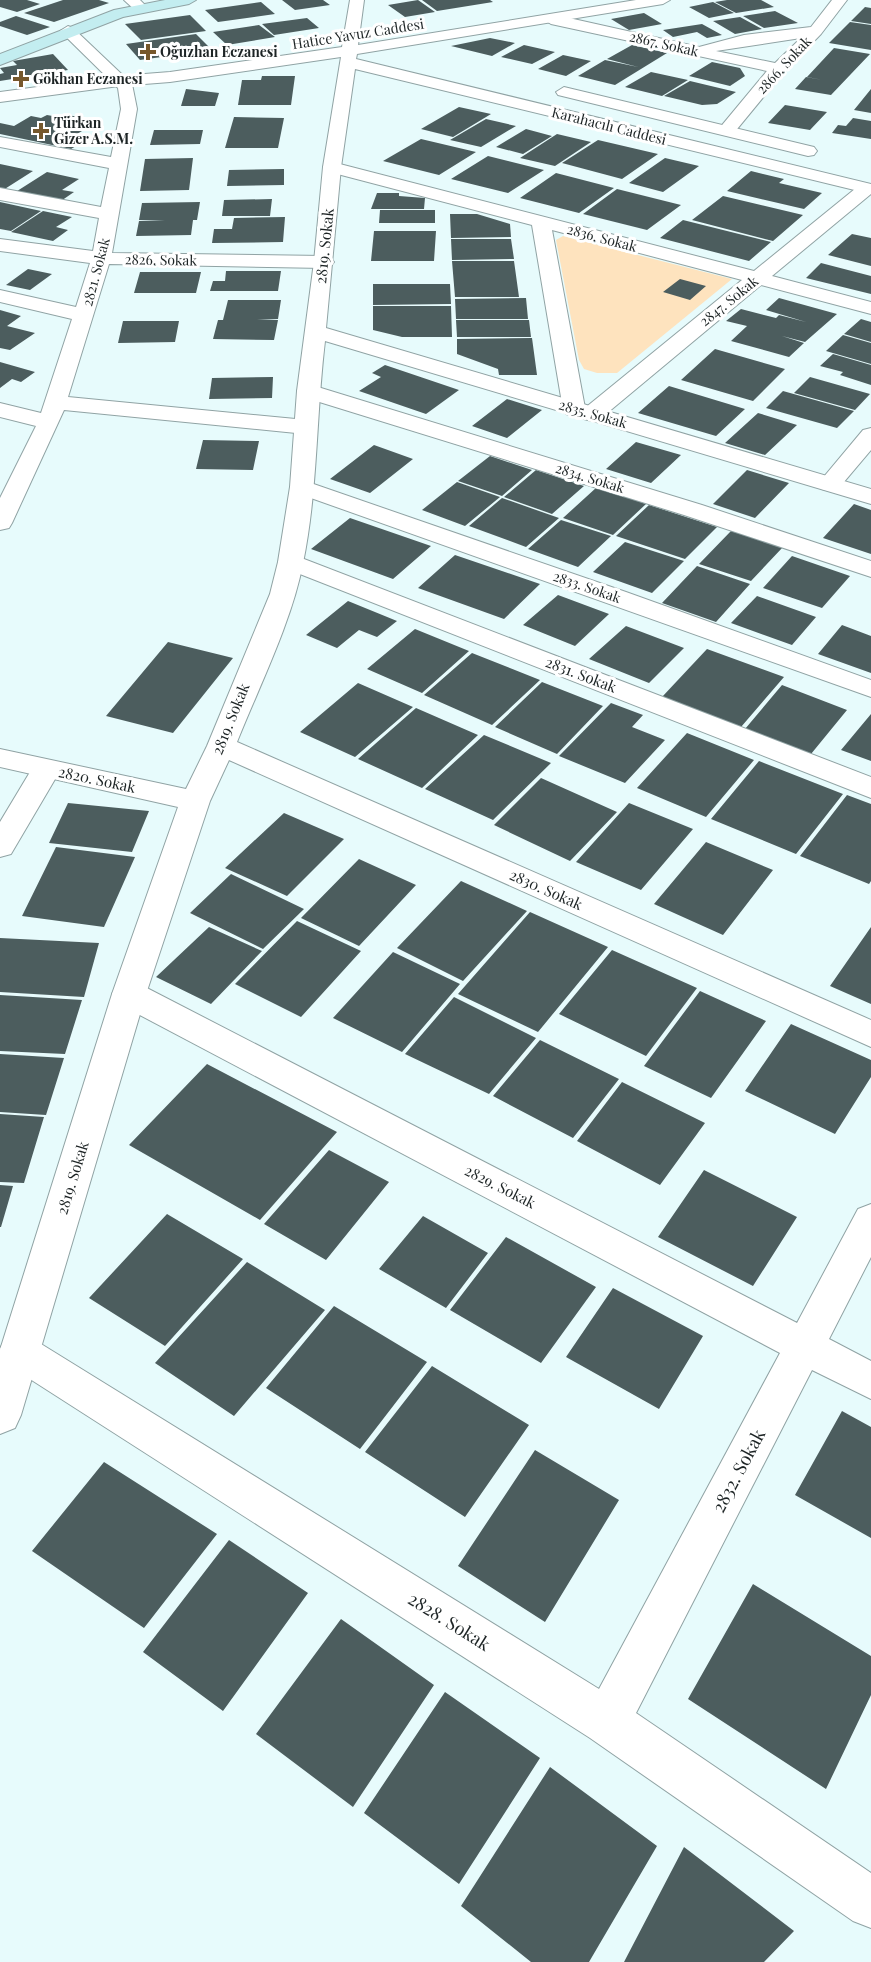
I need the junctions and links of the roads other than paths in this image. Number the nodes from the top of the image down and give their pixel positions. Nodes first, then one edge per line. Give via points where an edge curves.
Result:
1 (189, 0) edge
2 (357, 0) edge
3 (663, 0) edge
4 (840, 0) edge
5 (136, 4) edge
6 (551, 19) junction
7 (422, 23) dead end
8 (68, 31) junction
9 (816, 31) junction
10 (363, 43) junction
11 (694, 51) junction
12 (417, 58) dead end
13 (0, 60) edge
14 (778, 69) junction
15 (119, 81) junction
16 (542, 87) dead end
17 (0, 97) edge
18 (727, 130) junction
19 (0, 142) edge
20 (825, 155) dead end
21 (118, 164) junction
22 (332, 167) junction
23 (869, 189) edge
24 (0, 194) edge
25 (110, 214) junction
26 (541, 222) junction
27 (0, 244) edge
28 (101, 259) junction
29 (324, 262) junction
30 (757, 278) junction
31 (0, 296) edge
32 (871, 308) edge
33 (84, 315) junction
34 (316, 332) junction
35 (308, 391) junction
36 (0, 410) edge
37 (583, 411) junction
38 (52, 412) junction
39 (306, 427) junction
40 (871, 435) edge
41 (830, 484) junction
42 (302, 488) junction
43 (871, 497) edge
44 (0, 523) edge
45 (291, 562) junction
46 (871, 569) edge
47 (871, 690) edge
48 (221, 746) junction
49 (0, 758) edge
50 (46, 769) junction
51 (871, 788) edge
52 (195, 801) junction
53 (0, 847) edge
54 (129, 994) junction
55 (871, 1034) edge
56 (871, 1220) edge
57 (805, 1346) junction
58 (19, 1351) junction
59 (871, 1381) edge
60 (0, 1415) edge
61 (607, 1722) junction
62 (871, 1904) edge

1 - 5 main road
2 - 10 street, 2819. Sokak
3 - 6 street
4 - 9 street, 2866. Sokak
5 - 8 main road
6 - 10 street
6 - 11 street, 2867. Sokak
7 - 10 street, Hatice Yavuz Caddesi
8 - 13 main road
8 - 15 street, 2821. Sokak
9 - 11 street
9 - 14 street, 2866. Sokak
10 - 12 street
10 - 15 street via 170,77
10 - 22 street, 2819. Sokak
10 - 23 street, Karahacılı Caddesi
11 - 14 street, 2867. Sokak
14 - 18 street, 2866. Sokak
15 - 17 street
15 - 21 street, 2821. Sokak via 126,87 129,110
16 - 18 street
18 - 20 street
19 - 21 street
21 - 25 street, 2821. Sokak
22 - 26 street, 2836. Sokak
22 - 29 street, 2819. Sokak
23 - 30 street, 2847. Sokak
24 - 25 street
25 - 28 street, 2821. Sokak
26 - 30 street, 2836. Sokak
26 - 37 street
27 - 28 street, 2826. Sokak
28 - 29 street, 2826. Sokak
28 - 33 street, 2821. Sokak
29 - 34 street, 2819. Sokak
30 - 32 street, 2836. Sokak
30 - 37 street, 2847. Sokak
31 - 33 street
33 - 38 street, 2821. Sokak
34 - 35 street, 2819. Sokak
34 - 37 street, 2835. Sokak
35 - 39 street, 2819. Sokak
35 - 46 street, 2834. Sokak
36 - 38 street
37 - 41 street, 2835. Sokak
38 - 39 street
38 - 44 street, 2821. Sokak
39 - 42 street, 2819. Sokak
40 - 41 street
41 - 43 street, 2835. Sokak
42 - 45 street, 2819. Sokak
42 - 47 street, 2833. Sokak
45 - 48 street, 2819. Sokak via 283,594
45 - 51 street, 2831. Sokak
48 - 52 street, 2819. Sokak
48 - 55 street, 2830. Sokak
49 - 50 street, 2820. Sokak
50 - 52 street, 2820. Sokak
50 - 53 street
52 - 54 street, 2819. Sokak
54 - 57 street, 2829. Sokak
54 - 58 street, 2819. Sokak
56 - 57 street, 2832. Sokak
57 - 59 street, 2829. Sokak
57 - 61 street, 2832. Sokak
58 - 60 street, 2819. Sokak
58 - 61 street, 2828. Sokak
61 - 62 street, 2828. Sokak

